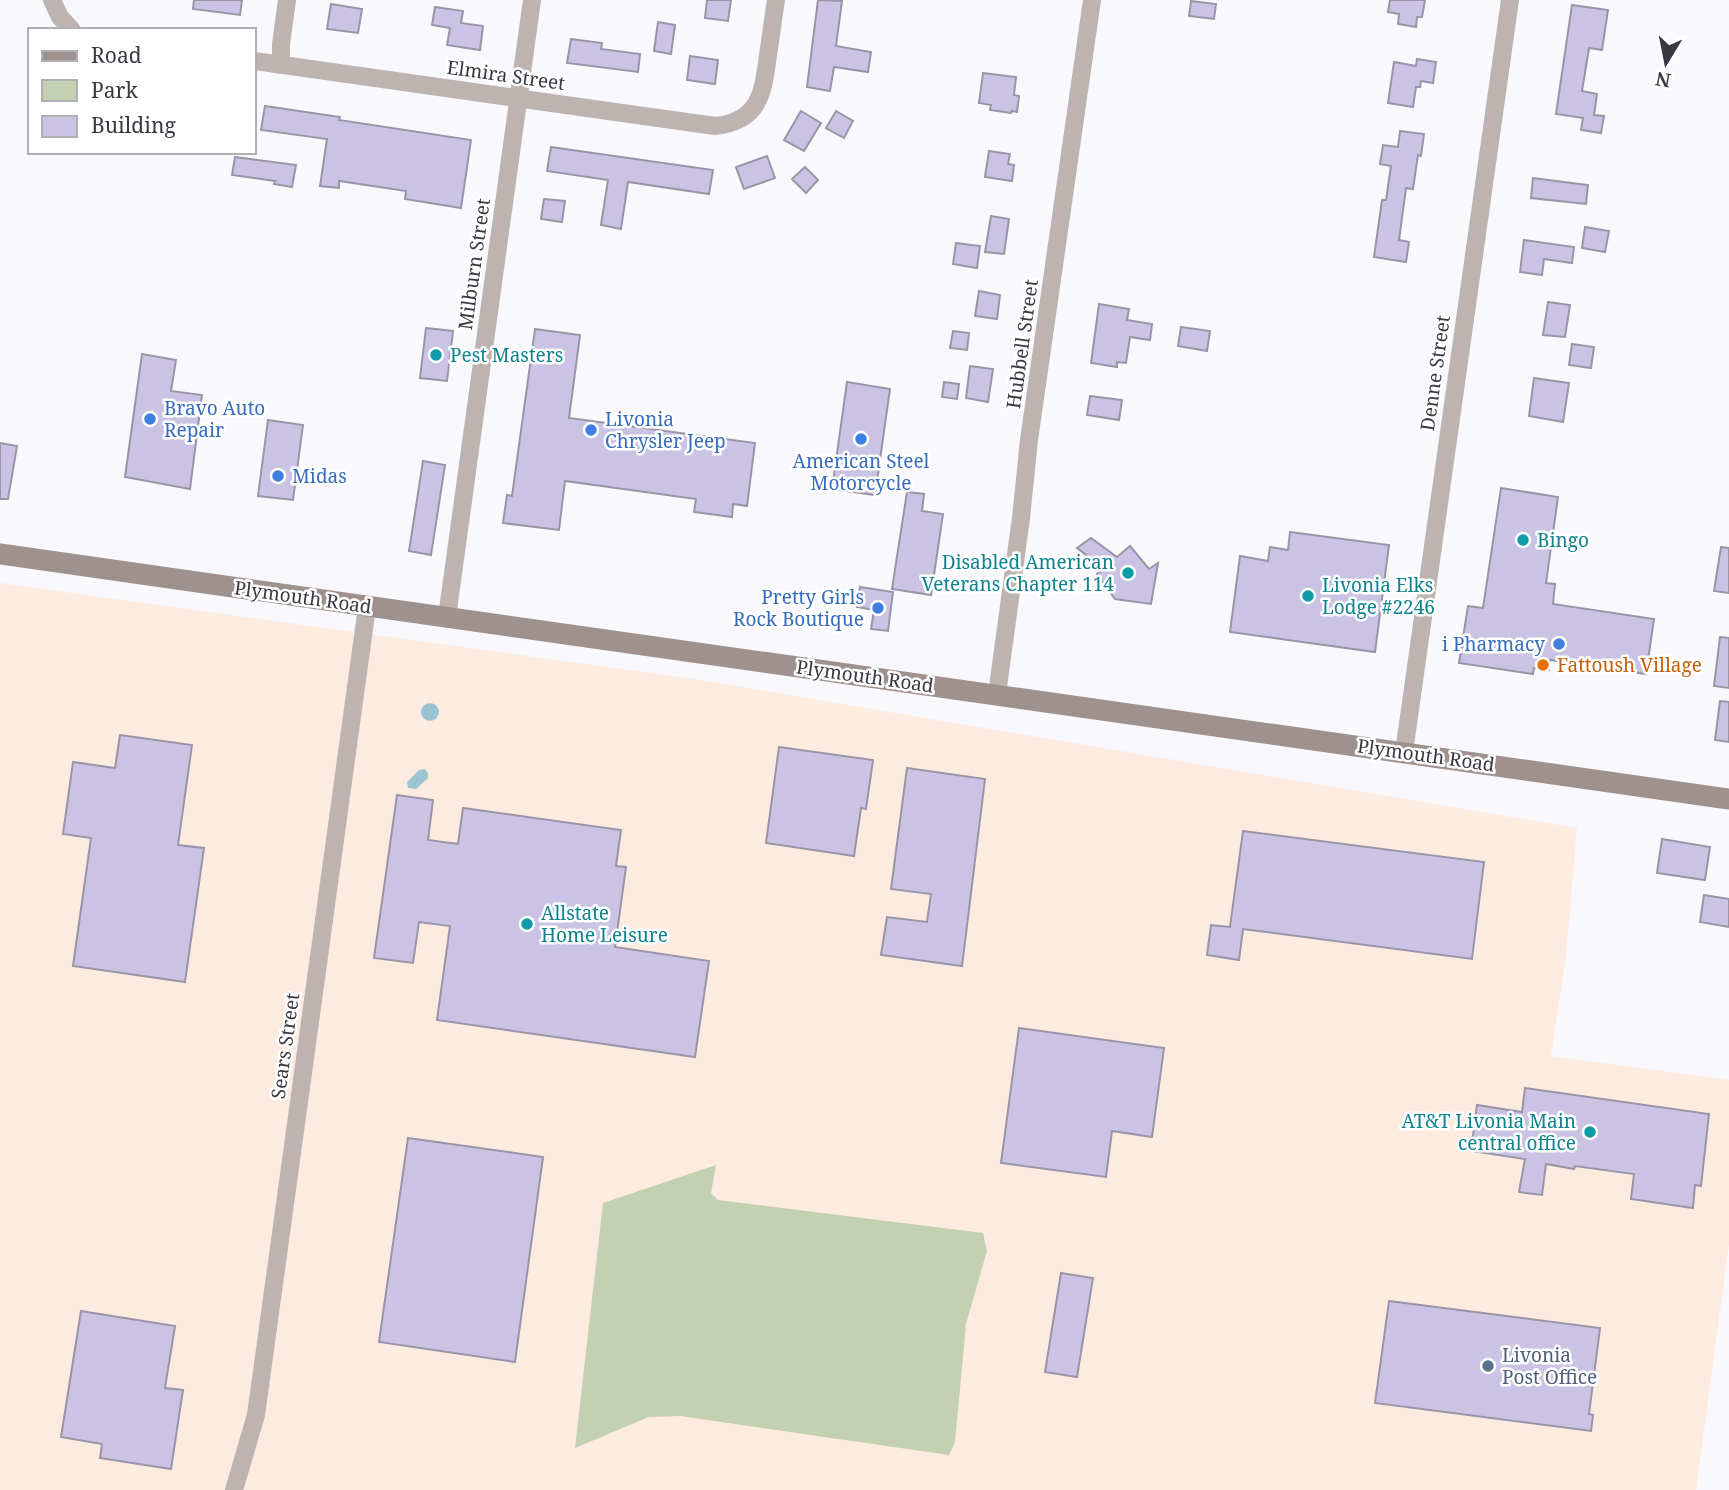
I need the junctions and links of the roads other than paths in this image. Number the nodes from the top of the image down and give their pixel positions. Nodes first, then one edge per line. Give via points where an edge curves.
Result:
1 (52, 0) edge
2 (287, 0) edge
3 (532, 0) edge
4 (776, 0) edge
5 (1092, 0) edge
6 (1510, 0) edge
7 (66, 24) edge
8 (256, 61) edge
9 (281, 65) junction
10 (518, 99) junction
11 (0, 554) edge
12 (367, 607) junction
13 (447, 617) junction
14 (997, 694) junction
15 (1404, 752) junction
16 (1729, 799) edge
17 (234, 1490) edge

1 - 7 street
2 - 9 street
3 - 10 street, Milburn Street
4 - 10 street, Elmira Street via 761,97 749,113 732,124 715,126
5 - 14 street, Hubbell Street
6 - 15 street, Denne Street
8 - 9 street, Elmira Street
9 - 10 street, Elmira Street
10 - 13 street, Milburn Street
11 - 12 main road, Plymouth Road
12 - 13 main road, Plymouth Road
12 - 17 street, Sears Street via 256,1415
13 - 14 main road, Plymouth Road
14 - 15 main road, Plymouth Road
15 - 16 main road, Plymouth Road

